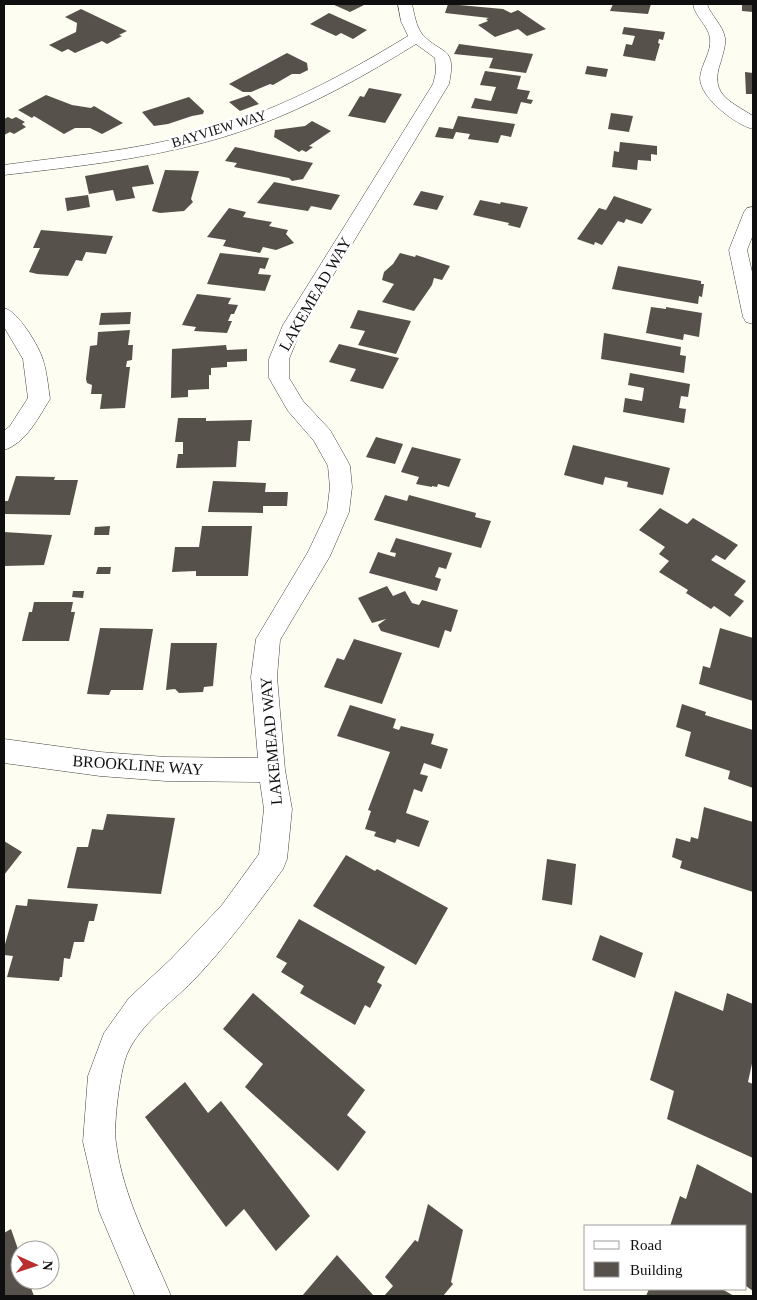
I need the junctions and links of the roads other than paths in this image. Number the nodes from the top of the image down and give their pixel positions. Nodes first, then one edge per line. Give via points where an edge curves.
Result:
1 (405, 4) edge
2 (700, 4) edge
3 (417, 37) junction
4 (753, 124) edge
5 (4, 170) edge
6 (753, 212) edge
7 (4, 314) edge
8 (753, 317) edge
9 (4, 442) edge
10 (4, 751) edge
11 (272, 770) junction
12 (153, 1296) edge

1 - 3 street, LAKEMEAD WAY via 409,24
2 - 4 street via 700,11 718,40 708,81 716,98
3 - 5 street, BAYVIEW WAY via 320,92 247,124 170,146
3 - 11 street, LAKEMEAD WAY via 443,57 445,67 440,84 294,325 279,359 279,378 295,406 322,436 338,466 341,487 338,512 318,556 268,639 264,677
6 - 8 street via 738,250
7 - 9 street via 33,359 38,399 18,431
10 - 11 street, BROOKLINE WAY via 166,769
11 - 12 street, LAKEMEAD WAY via 278,810 273,859 232,915 182,970 140,1009 115,1044 104,1076 99,1142 116,1211

